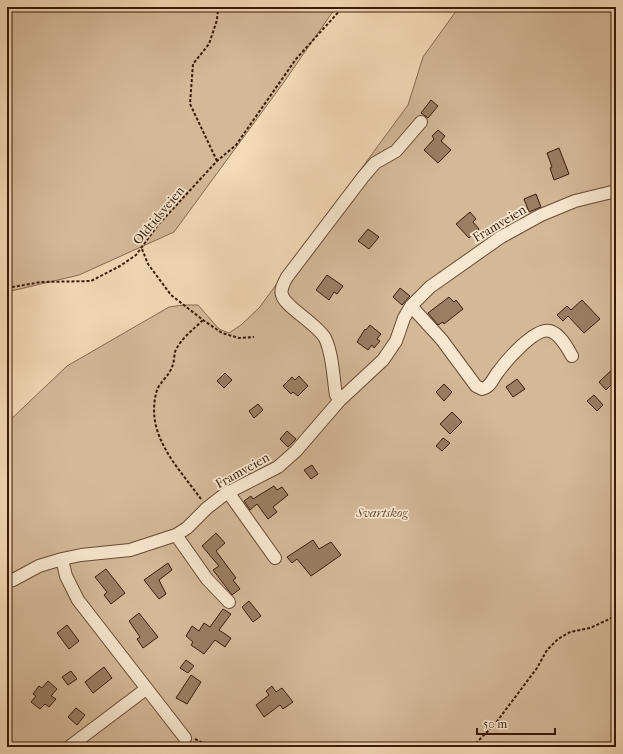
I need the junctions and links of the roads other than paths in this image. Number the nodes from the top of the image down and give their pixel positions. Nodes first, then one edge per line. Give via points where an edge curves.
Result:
1 (421, 122) dead end
2 (616, 191) edge
3 (411, 306) junction
4 (572, 356) dead end
5 (340, 400) junction
6 (228, 492) junction
7 (176, 535) junction
8 (275, 558) dead end
9 (62, 559) junction
10 (7, 581) edge
11 (229, 602) dead end
12 (146, 689) junction
13 (185, 738) dead end
14 (69, 747) edge

1 - 5 street via 396,151 375,163 363,177 282,286 285,300 311,322 325,339 336,395
2 - 3 street, Framveien via 560,207 501,237 430,287
3 - 4 street via 442,340 476,386 482,389 489,385 512,355 542,331 554,333
3 - 5 street, Framveien via 392,349
5 - 6 street, Framveien via 288,459 264,475
6 - 7 street, Framveien
6 - 8 street
7 - 9 street, Framveien via 130,550
7 - 11 street via 207,579
9 - 10 street, Framveien via 39,566
9 - 12 street via 74,594
12 - 13 street
12 - 14 street

